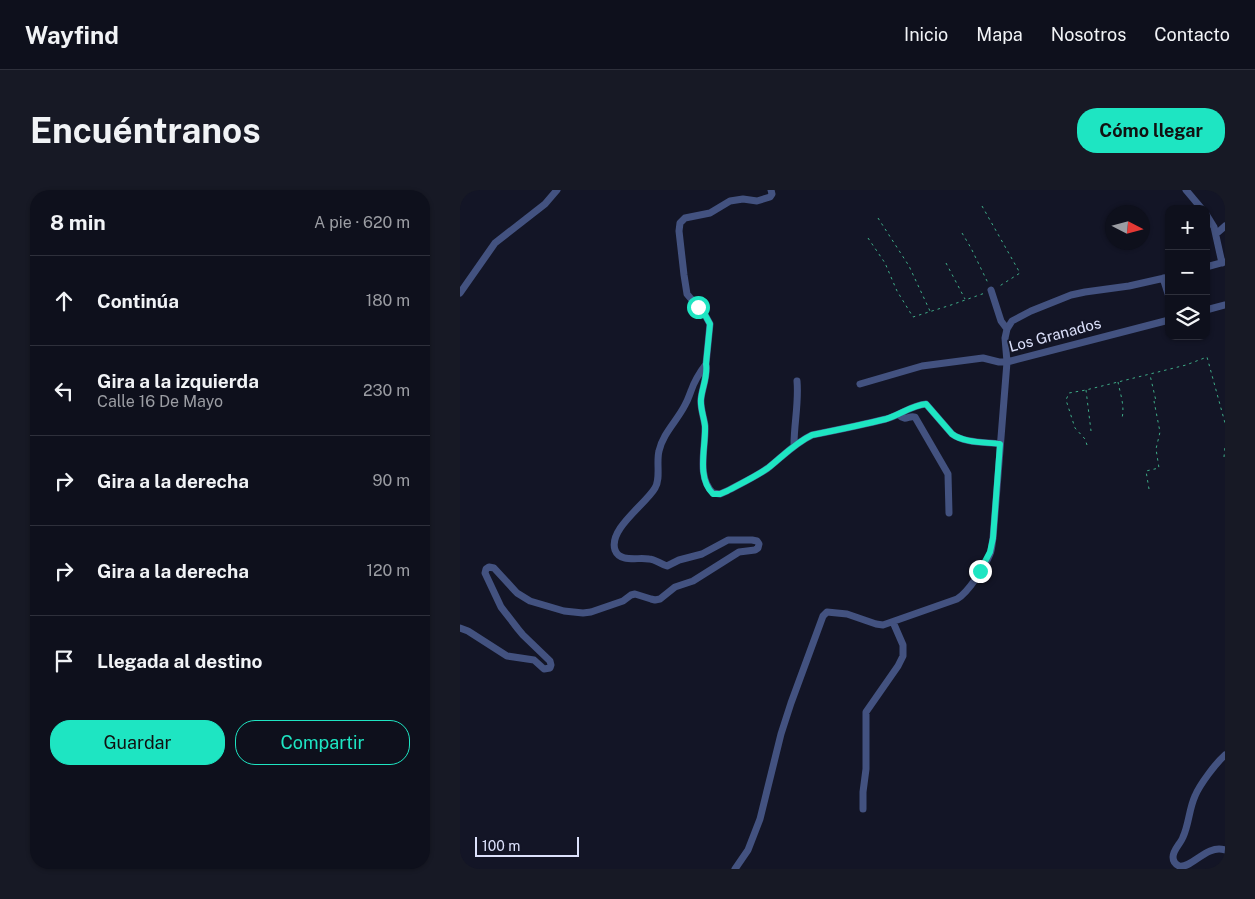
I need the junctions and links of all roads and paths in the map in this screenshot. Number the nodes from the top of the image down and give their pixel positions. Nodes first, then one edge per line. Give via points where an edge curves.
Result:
1 (557, 190) edge
2 (771, 190) edge
3 (1186, 190) edge
4 (1199, 205) edge
5 (982, 206) dead end
6 (878, 218) dead end
7 (1210, 219) edge
8 (1225, 226) edge
9 (962, 233) dead end
10 (1216, 234) junction
11 (868, 238) dead end
12 (1224, 262) edge
13 (946, 263) dead end
14 (1210, 266) edge
15 (1165, 278) edge
16 (991, 290) junction
17 (460, 293) edge
18 (965, 300) junction
19 (1225, 305) edge
20 (1210, 309) edge
21 (931, 312) junction
22 (1165, 321) edge
23 (1007, 328) junction
24 (1007, 362) junction
25 (706, 364) junction
26 (1150, 374) junction
27 (1118, 381) junction
28 (797, 382) dead end
29 (860, 384) dead end
30 (1086, 390) junction
31 (898, 415) junction
32 (1122, 418) dead end
33 (1225, 423) edge
34 (1091, 431) dead end
35 (1000, 444) junction
36 (794, 445) junction
37 (1087, 445) dead end
38 (1225, 447) edge
39 (1224, 457) dead end
40 (1149, 489) dead end
41 (949, 513) dead end
42 (893, 622) junction
43 (460, 628) edge
44 (1225, 755) edge
45 (863, 809) dead end
46 (1225, 850) edge
47 (1225, 862) edge
48 (735, 869) edge
49 (1220, 869) edge

1 - 17 street via 495,243
2 - 25 street via 770,198 730,201 710,213 685,218 680,223 687,294 710,324
3 - 4 street
5 - 16 path via 1020,273
6 - 21 path via 908,266
7 - 10 street
8 - 10 street
9 - 16 path
10 - 12 street
11 - 21 path via 913,317
12 - 14 street
13 - 18 path
15 - 23 street via 1071,295 1031,311 1012,321
16 - 18 path
16 - 23 street via 1001,321
18 - 21 path
19 - 20 street
22 - 24 street, Los Granados
23 - 24 street
24 - 29 street, Los Granados via 983,358 922,366
24 - 35 street
25 - 36 street via 701,400 705,425 702,456 705,480 713,494 727,491 768,468
25 - 43 street via 682,412 666,432 659,451 656,487 621,529 614,545 623,558 650,559 667,566 702,554 728,540 757,541 758,548 739,552 693,581 675,586 656,600 634,594 623,601 583,613 530,601 489,567 485,573 501,607 522,635 550,662 547,669 534,660 507,656
26 - 27 path
26 - 33 path via 1207,357
26 - 40 path via 1160,432 1156,449 1159,468 1146,471
27 - 30 path
27 - 32 path
28 - 36 street
30 - 34 path
30 - 37 path via 1069,393 1066,400 1075,428
31 - 35 street via 926,404 957,438
31 - 36 street via 812,435
31 - 41 street via 906,419 916,417 948,474
35 - 42 street via 990,552 970,587 957,599
38 - 39 path
42 - 45 street via 903,645 903,656 866,712
42 - 48 street via 876,624 832,612 823,616 786,719 760,819 748,850
44 - 46 street via 1195,795 1188,825 1172,859 1174,863 1186,866 1203,854
47 - 49 street

